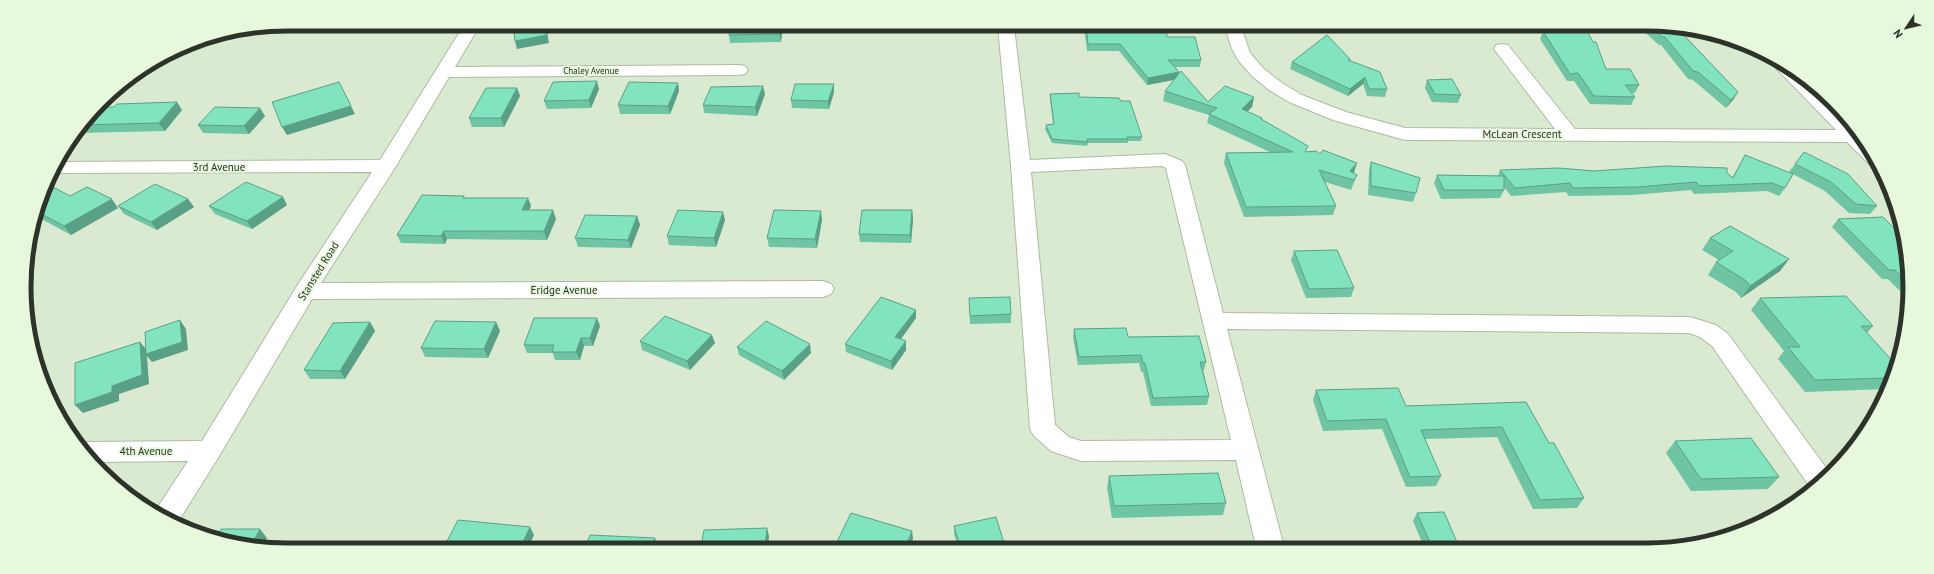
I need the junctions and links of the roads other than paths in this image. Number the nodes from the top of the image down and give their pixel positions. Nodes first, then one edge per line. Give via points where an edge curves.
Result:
1 (468, 31) edge
2 (1006, 31) edge
3 (1234, 31) edge
4 (1502, 49) dead end
5 (739, 70) dead end
6 (442, 72) junction
7 (1799, 81) edge
8 (1569, 134) junction
9 (1853, 136) junction
10 (1855, 138) edge
11 (386, 166) junction
12 (1021, 166) junction
13 (60, 168) edge
14 (823, 289) dead end
15 (305, 291) junction
16 (1215, 321) junction
17 (1246, 450) junction
18 (209, 451) junction
19 (92, 452) edge
20 (1818, 477) edge
21 (168, 514) edge
22 (1269, 543) edge

1 - 6 street, Stansted Road
2 - 12 street
3 - 8 street, McLean Crescent via 1243,55 1259,74 1296,98 1352,122 1405,134
4 - 8 street
5 - 6 street, Chaley Avenue
6 - 11 street, Stansted Road
7 - 9 street
8 - 9 street, McLean Crescent
9 - 10 street
11 - 13 street, 3rd Avenue
11 - 15 street, Stansted Road
12 - 16 street via 1165,160 1175,165
12 - 17 street via 1043,429 1060,444 1081,451
14 - 15 street, Eridge Avenue
15 - 18 street, Stansted Road
16 - 17 street
16 - 20 street via 1690,325 1708,331 1720,340
17 - 22 street
18 - 19 street, 4th Avenue
18 - 21 street, Stansted Road

